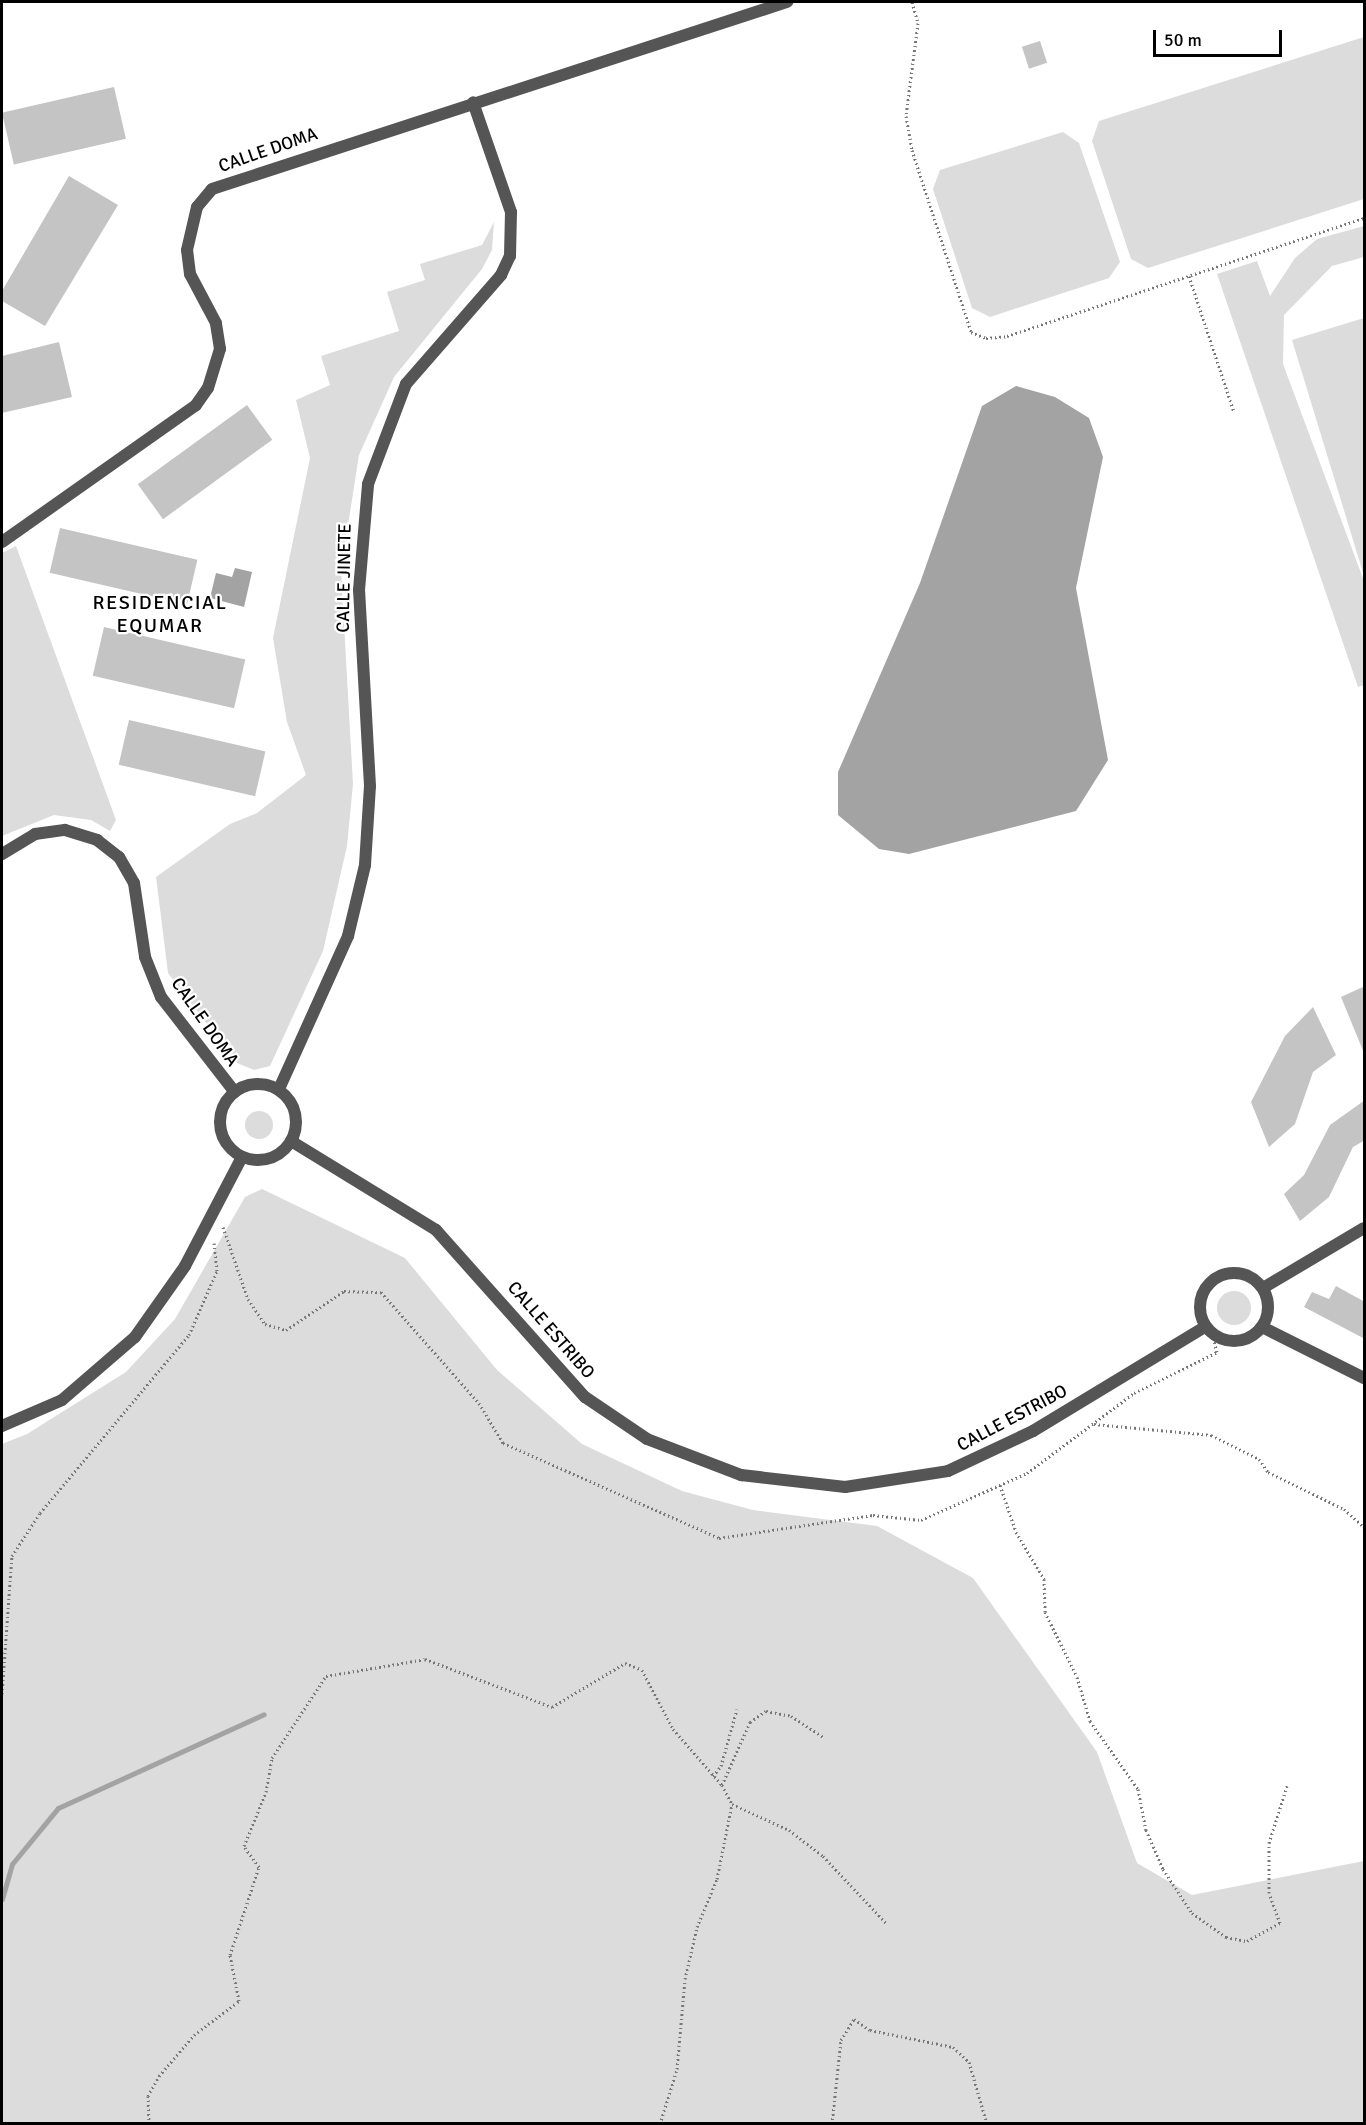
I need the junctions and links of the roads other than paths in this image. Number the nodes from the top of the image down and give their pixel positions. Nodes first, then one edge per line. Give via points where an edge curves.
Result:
1 (787, 2) edge
2 (473, 102) junction
3 (2, 542) edge
4 (2, 854) edge
5 (279, 1089) junction
6 (234, 1091) junction
7 (291, 1141) junction
8 (242, 1157) junction
9 (1365, 1228) edge
10 (1263, 1288) junction
11 (1262, 1327) junction
12 (1209, 1331) junction
13 (1365, 1378) edge
14 (2, 1426) edge

1 - 2 street, CALLE DOMA
2 - 3 street, CALLE DOMA via 212,189 197,207 187,249 190,274 216,323 220,349 208,388 196,405
2 - 5 street, CALLE JINETE via 511,212 510,256 501,275 406,384 368,484 359,590 370,786 365,864 348,936
4 - 6 street, CALLE DOMA via 35,834 65,830 97,840 119,857 134,883 145,957 161,997
5 - 6 street via 256,1083
5 - 7 street via 294,1107
6 - 8 street via 220,1113 219,1126 231,1150
7 - 8 street via 264,1160
7 - 12 street, CALLE ESTRIBO via 436,1230 585,1397 647,1439 741,1475 845,1487 948,1471 1034,1431
8 - 14 street via 217,1211 135,1337 62,1400
9 - 10 street
10 - 11 street via 1268,1308
10 - 12 street via 1246,1275 1214,1279 1199,1306
11 - 12 street via 1233,1342
11 - 13 street

